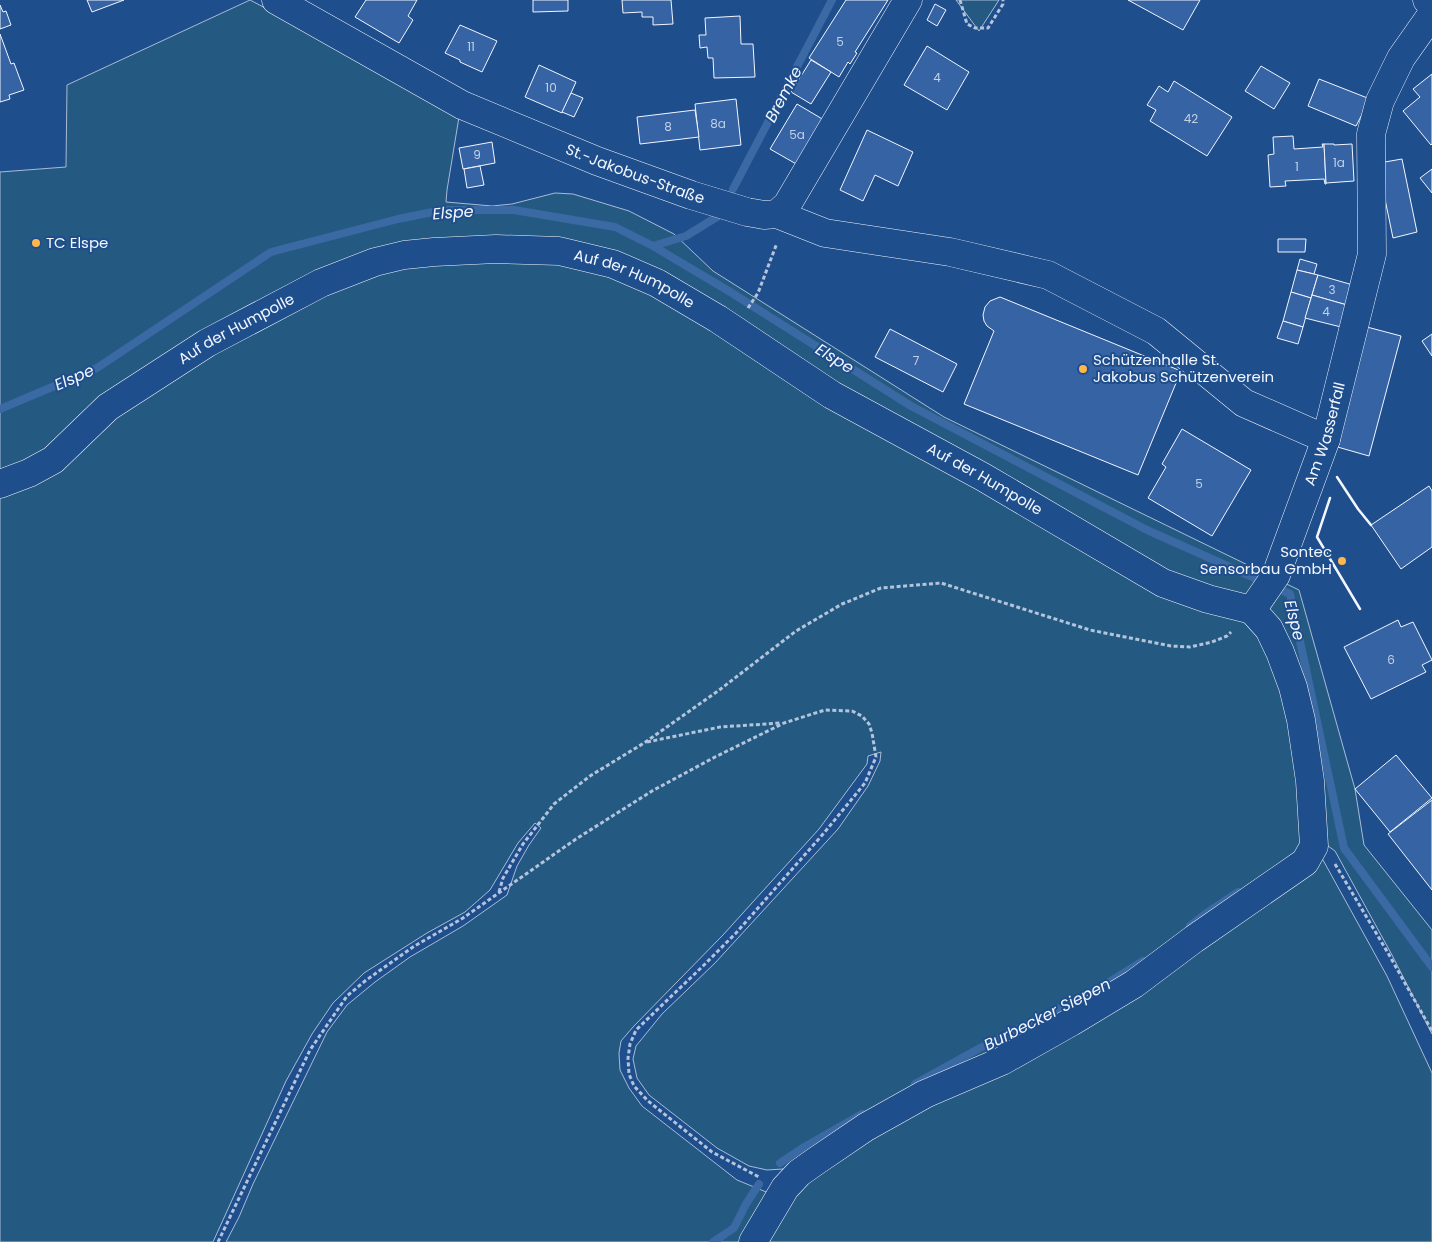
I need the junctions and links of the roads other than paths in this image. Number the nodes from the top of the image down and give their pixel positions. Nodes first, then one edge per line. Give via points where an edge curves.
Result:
1 (276, 0) edge
2 (908, 0) edge
3 (1427, 0) edge
4 (1432, 4) edge
5 (1432, 14) edge
6 (777, 214) junction
7 (1326, 439) junction
8 (0, 484) edge
9 (1264, 593) junction
10 (753, 1242) edge

1 - 6 street, St.-Jakobus-Straße via 462,104 597,161 691,195 747,212
2 - 6 street via 787,205
3 - 4 street
5 - 7 street, Am Wasserfall via 1393,52 1371,134 1372,254
6 - 7 street, St.-Jakobus-Straße via 825,233 950,252 1048,274 1156,332 1244,403
7 - 9 street, Am Wasserfall
8 - 9 street, Auf der Humpolle via 53,460 108,407 207,344 321,283 375,262 404,255 496,249 559,251 614,264 657,283 718,318 832,395 982,477 1163,583 1208,599
9 - 10 street via 1268,629 1293,686 1301,720 1310,781 1314,846 1305,862 1134,984 1071,1022 1002,1061 926,1094 866,1126 799,1173 785,1188

